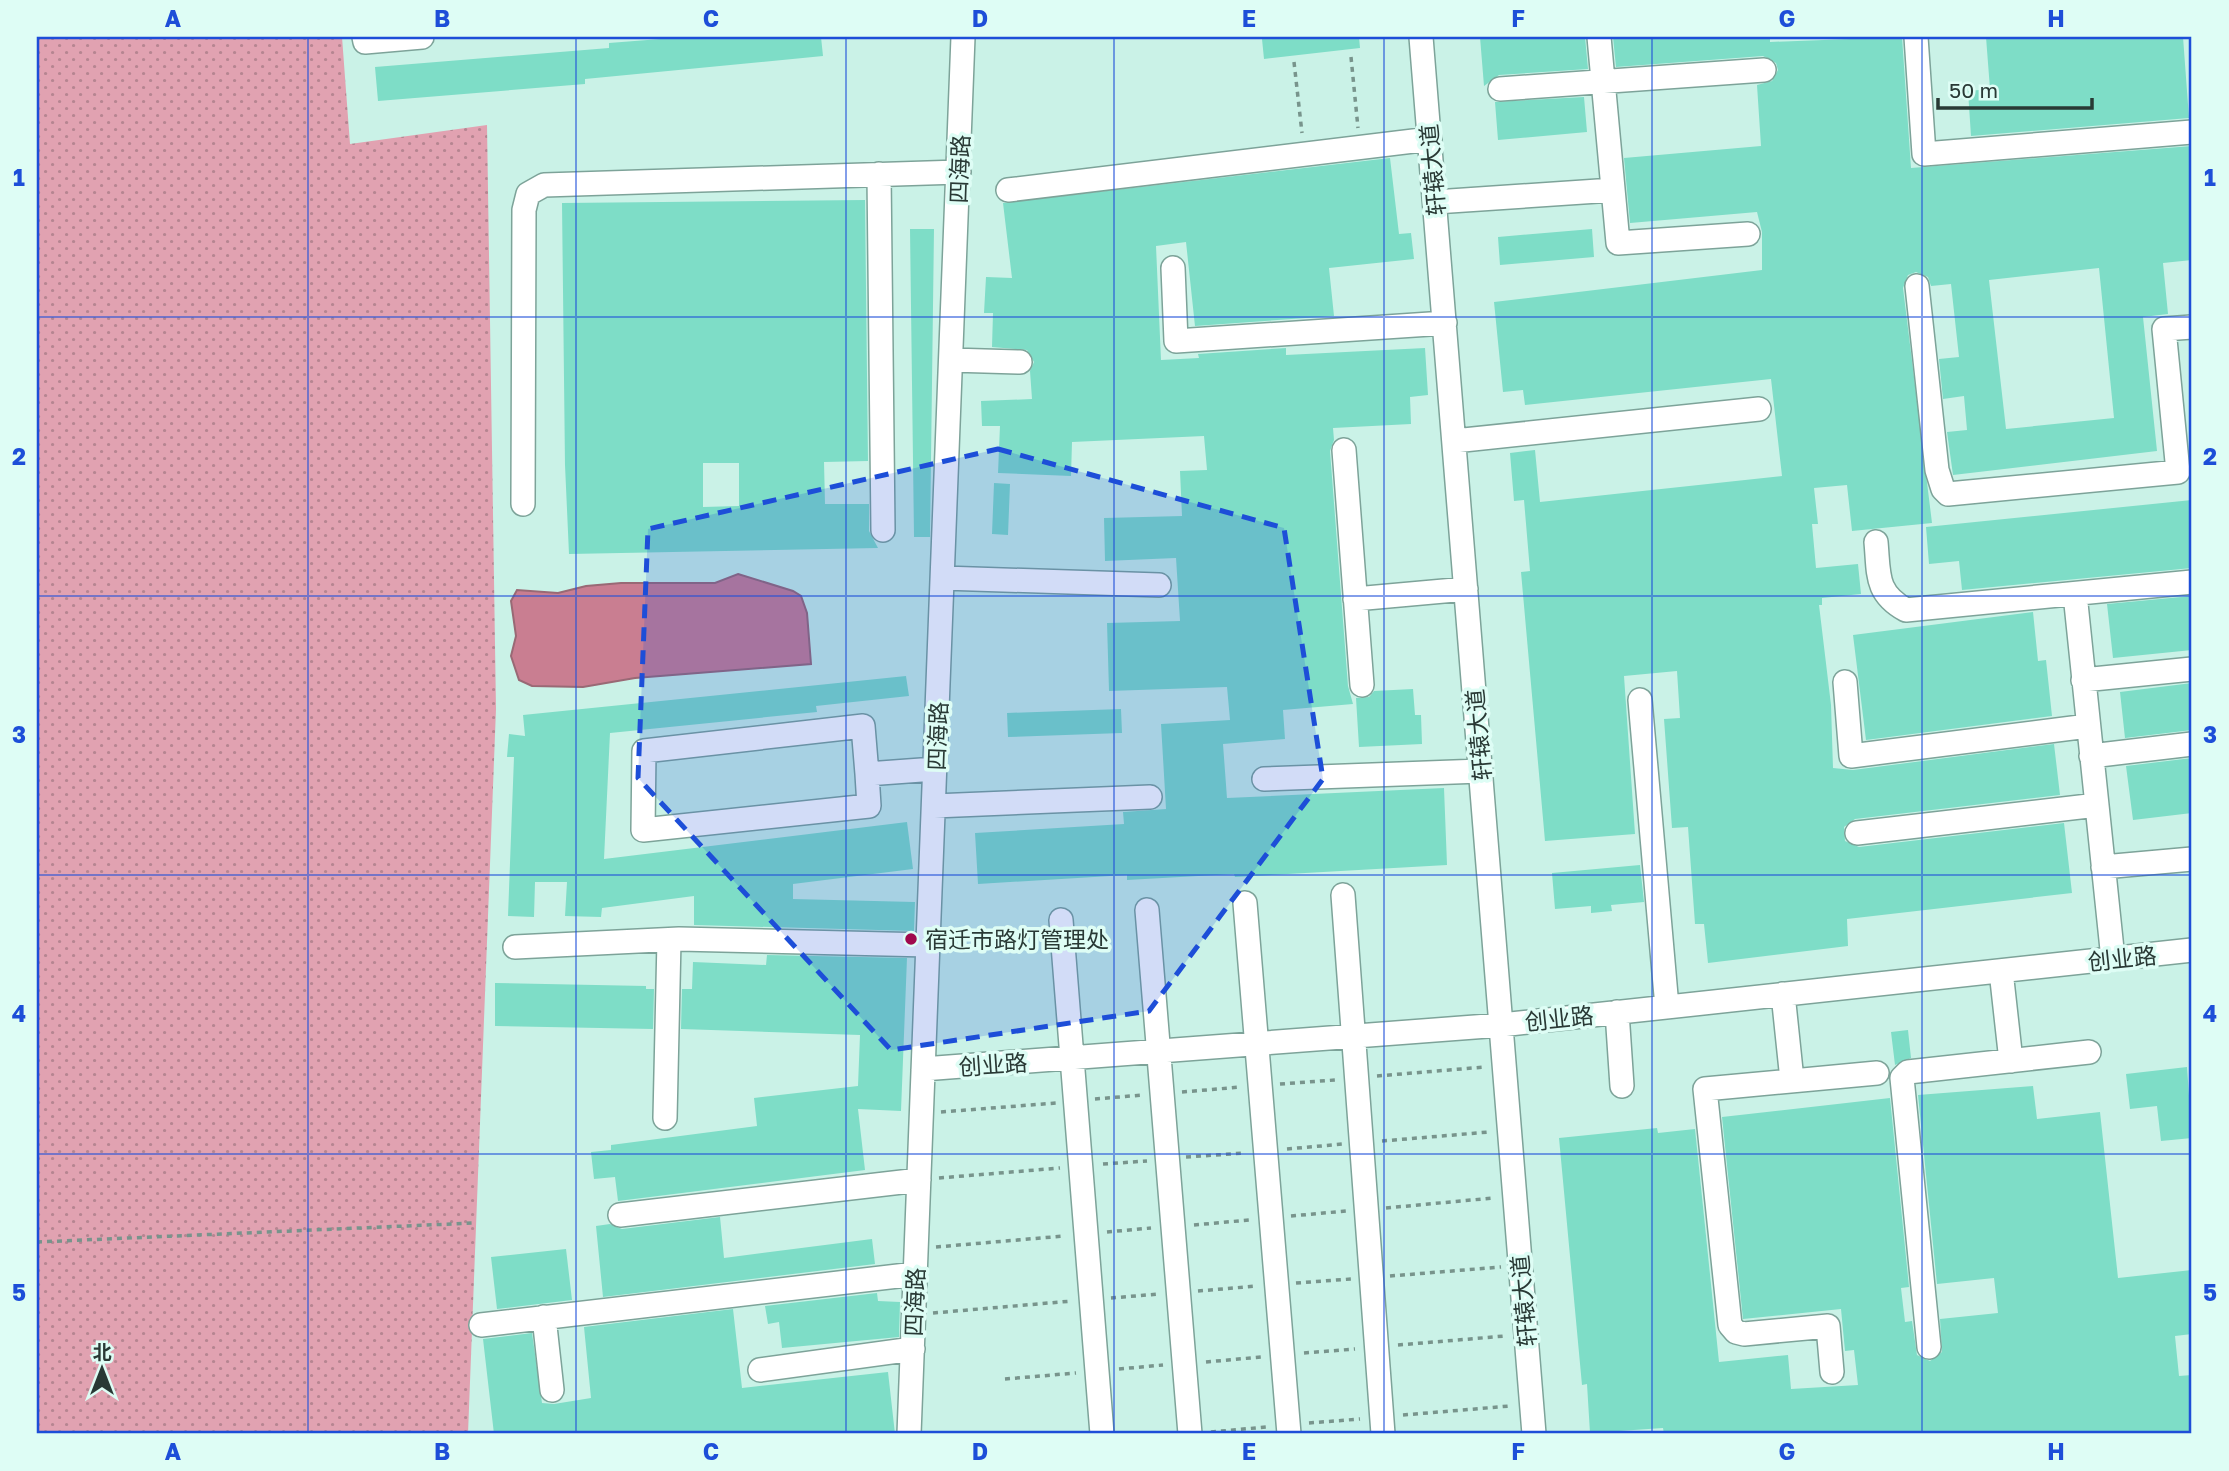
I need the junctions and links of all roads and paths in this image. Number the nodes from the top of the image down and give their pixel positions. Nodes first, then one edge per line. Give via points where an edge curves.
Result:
1 (364, 37) edge
2 (422, 37) edge
3 (963, 37) edge
4 (1420, 37) edge
5 (1599, 37) edge
6 (1916, 37) edge
7 (1350, 57) dead end
8 (1294, 62) dead end
9 (1764, 70) dead end
10 (1603, 82) junction
11 (1500, 89) dead end
12 (2192, 132) edge
13 (1430, 139) junction
14 (1360, 147) junction
15 (1304, 154) junction
16 (959, 172) junction
17 (879, 174) junction
18 (1008, 190) dead end
19 (1613, 190) junction
20 (1435, 202) junction
21 (1748, 234) dead end
22 (1173, 268) dead end
23 (1917, 286) dead end
24 (1445, 323) junction
25 (2192, 327) edge
26 (951, 360) junction
27 (1020, 362) dead end
28 (1759, 409) dead end
29 (1454, 441) junction
30 (1344, 450) dead end
31 (523, 505) dead end
32 (883, 530) dead end
33 (1876, 542) dead end
34 (943, 578) junction
35 (2192, 582) edge
36 (1159, 585) dead end
37 (1466, 589) junction
38 (2075, 594) junction
39 (1355, 599) junction
40 (2192, 669) edge
41 (2083, 680) junction
42 (1845, 682) dead end
43 (1362, 685) dead end
44 (1640, 700) dead end
45 (2088, 726) junction
46 (2192, 744) edge
47 (2091, 756) junction
48 (935, 769) junction
49 (1481, 771) junction
50 (867, 774) junction
51 (1264, 779) dead end
52 (1150, 797) dead end
53 (2096, 805) junction
54 (934, 806) junction
55 (1857, 833) dead end
56 (2192, 859) edge
57 (2103, 867) junction
58 (1343, 895) dead end
59 (1245, 903) dead end
60 (1147, 910) dead end
61 (1061, 920) dead end
62 (669, 940) junction
63 (928, 945) junction
64 (515, 947) dead end
65 (2192, 950) edge
66 (2113, 959) junction
67 (2001, 971) junction
68 (1783, 994) junction
69 (1667, 1007) junction
70 (1617, 1012) junction
71 (1501, 1025) junction
72 (1353, 1036) junction
73 (1256, 1044) junction
74 (1159, 1051) junction
75 (2089, 1052) dead end
76 (1072, 1058) junction
77 (2011, 1061) junction
78 (1504, 1066) junction
79 (923, 1069) junction
80 (1877, 1073) dead end
81 (1356, 1078) junction
82 (1792, 1080) junction
83 (1260, 1086) junction
84 (1622, 1086) dead end
85 (1163, 1094) junction
86 (1076, 1101) junction
87 (922, 1114) junction
88 (665, 1118) dead end
89 (1510, 1130) junction
90 (1361, 1143) junction
91 (1265, 1151) junction
92 (1168, 1159) junction
93 (1081, 1166) junction
94 (919, 1180) junction
95 (1515, 1196) junction
96 (1366, 1209) junction
97 (620, 1215) dead end
98 (1271, 1218) junction
99 (474, 1223) dead end
100 (1173, 1226) junction
101 (1086, 1234) junction
102 (37, 1242) edge
103 (916, 1249) junction
104 (1520, 1265) junction
105 (915, 1274) junction
106 (1371, 1277) junction
107 (1277, 1285) junction
108 (1179, 1293) junction
109 (1091, 1300) junction
110 (914, 1314) junction
111 (544, 1317) junction
112 (481, 1325) dead end
113 (1929, 1347) dead end
114 (913, 1349) junction
115 (760, 1370) dead end
116 (1832, 1372) dead end
117 (552, 1390) dead end
118 (1531, 1404) junction
119 (1382, 1426) edge
120 (1289, 1430) edge
121 (909, 1434) edge
122 (1102, 1434) edge
123 (1190, 1434) edge
124 (1534, 1434) edge

1 - 2 street via 365,42
3 - 16 street, 四海路
4 - 13 street, 轩辕大道
5 - 10 street
6 - 12 street via 1924,154
7 - 14 path
8 - 15 path
9 - 10 street
10 - 11 street
10 - 19 street
13 - 14 street
13 - 20 street, 轩辕大道
14 - 15 street
15 - 18 street
16 - 17 street
16 - 26 street, 四海路
17 - 31 street via 544,185 528,194 524,210
17 - 32 street
19 - 20 street
19 - 21 street via 1618,243
20 - 24 street, 轩辕大道
22 - 24 street via 1176,341
23 - 25 street via 1937,470 1948,494 2178,472 2164,329
24 - 29 street, 轩辕大道
26 - 27 street
26 - 34 street, 四海路
28 - 29 street
29 - 37 street, 轩辕大道
30 - 39 street
33 - 38 street via 1882,591 1906,610
34 - 36 street
34 - 48 street, 四海路
35 - 38 street
37 - 39 street
37 - 49 street, 轩辕大道
38 - 41 street
39 - 43 street
40 - 41 street
41 - 45 street
42 - 45 street via 1851,756
44 - 69 street
45 - 47 street
46 - 47 street
47 - 53 street
48 - 50 street
48 - 54 street, 四海路
49 - 51 street
49 - 71 street, 轩辕大道
50 - 50 street via 869,806 643,830 644,751 863,726
52 - 54 street
53 - 55 street
53 - 57 street
54 - 63 street, 四海路
56 - 57 street
57 - 66 street
58 - 72 street
59 - 73 street
60 - 74 street
61 - 76 street
62 - 63 street
62 - 64 street
62 - 88 street
63 - 79 street, 四海路
65 - 66 street, 创业路
66 - 67 street, 创业路
67 - 68 street, 创业路
67 - 77 street
68 - 69 street, 创业路
68 - 82 street
69 - 70 street, 创业路
70 - 71 street, 创业路
70 - 84 street
71 - 72 street, 创业路
71 - 78 street, 轩辕大道
72 - 73 street, 创业路
72 - 81 street
73 - 74 street, 创业路
73 - 83 street
74 - 76 street, 创业路
74 - 85 street
75 - 77 street
76 - 79 street, 创业路
76 - 86 street
77 - 113 street via 1908,1072 1902,1078
78 - 81 path
78 - 89 street, 轩辕大道
79 - 87 street, 四海路
80 - 82 street
81 - 83 path
81 - 90 street
82 - 116 street via 1705,1088 1730,1325 1744,1334 1828,1326
83 - 85 path
83 - 91 street
85 - 86 path
85 - 92 street
86 - 87 path
86 - 93 street
87 - 94 street, 四海路
89 - 90 path
89 - 95 street, 轩辕大道
90 - 91 path
90 - 96 street
91 - 92 path
91 - 98 street
92 - 93 path
92 - 100 street
93 - 94 path
93 - 101 street
94 - 97 street
94 - 103 street, 四海路
95 - 96 path
95 - 104 street, 轩辕大道
96 - 98 path
96 - 106 street
98 - 100 path
98 - 107 street
99 - 102 path
100 - 101 path
100 - 108 street
101 - 103 path
101 - 109 street
103 - 105 street, 四海路
104 - 106 path
104 - 118 street, 轩辕大道
105 - 110 street, 四海路
105 - 111 street
106 - 107 path
106 - 119 street
107 - 108 path
107 - 120 street
108 - 109 path
108 - 123 street
109 - 110 path
109 - 122 street
110 - 114 street, 四海路
111 - 112 street
111 - 117 street
114 - 115 street
114 - 121 street, 四海路
118 - 119 path
118 - 124 street, 轩辕大道
119 - 120 path
120 - 123 path

